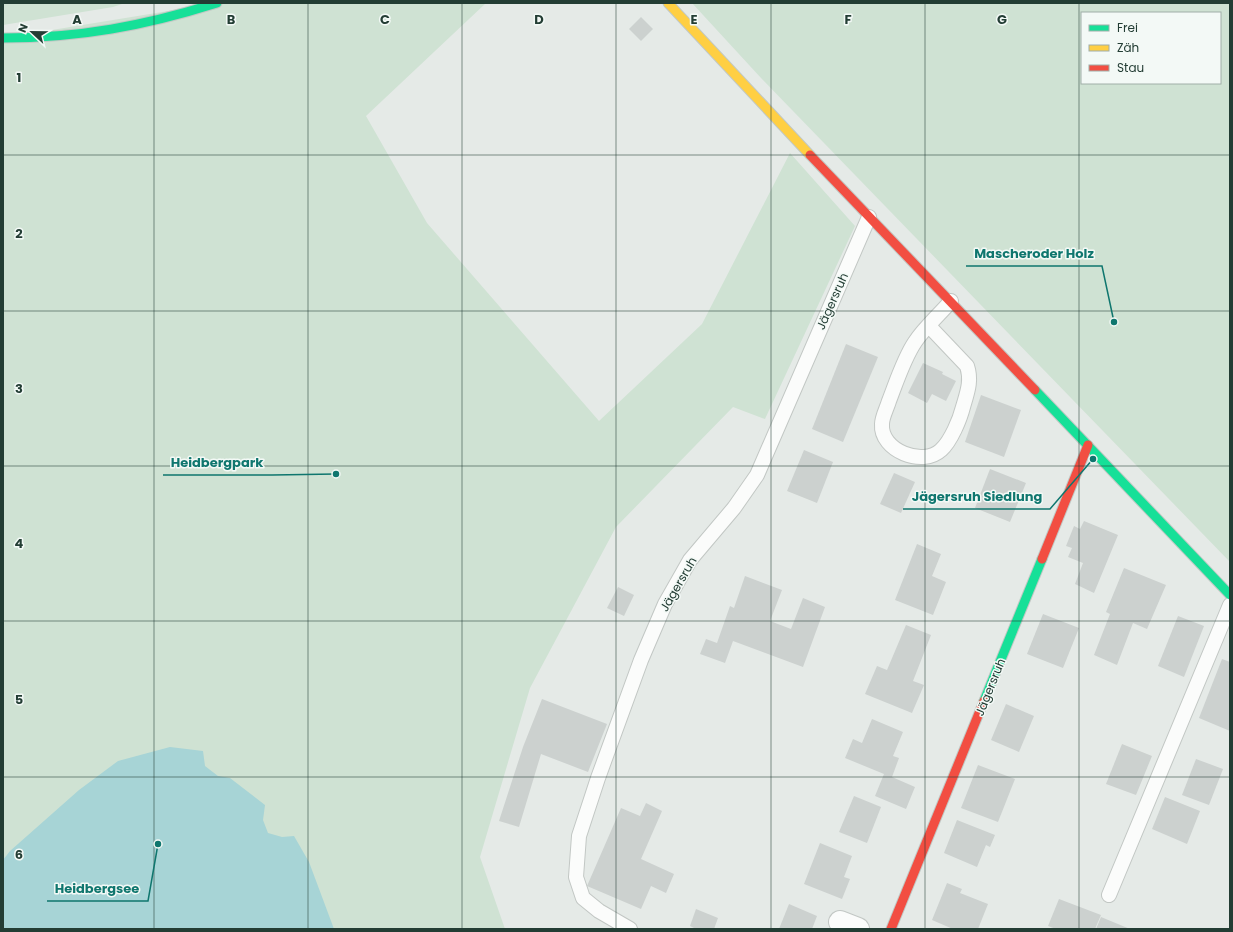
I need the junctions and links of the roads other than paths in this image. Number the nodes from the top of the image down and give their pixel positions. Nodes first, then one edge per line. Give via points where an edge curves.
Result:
1 (217, 3) edge
2 (668, 3) edge
3 (3, 38) edge
4 (869, 217) junction
5 (951, 301) junction
6 (929, 326) junction
7 (1088, 445) junction
8 (1230, 594) edge
9 (1230, 605) edge
10 (1109, 894) dead end
11 (630, 929) edge
12 (891, 929) edge

1 - 3 street via 122,29 64,36
2 - 4 street
4 - 5 street
4 - 11 lane, Jägersruh via 757,475 734,508 690,560 665,604 641,660 598,778 579,836 576,877 583,898 599,912
5 - 6 lane
5 - 7 street
6 - 6 lane via 914,342 897,378 882,424 884,438 893,448 908,455 926,457 940,451 946,444 961,415 970,374 966,366
7 - 8 street
7 - 12 street, Jägersruh
9 - 10 lane

